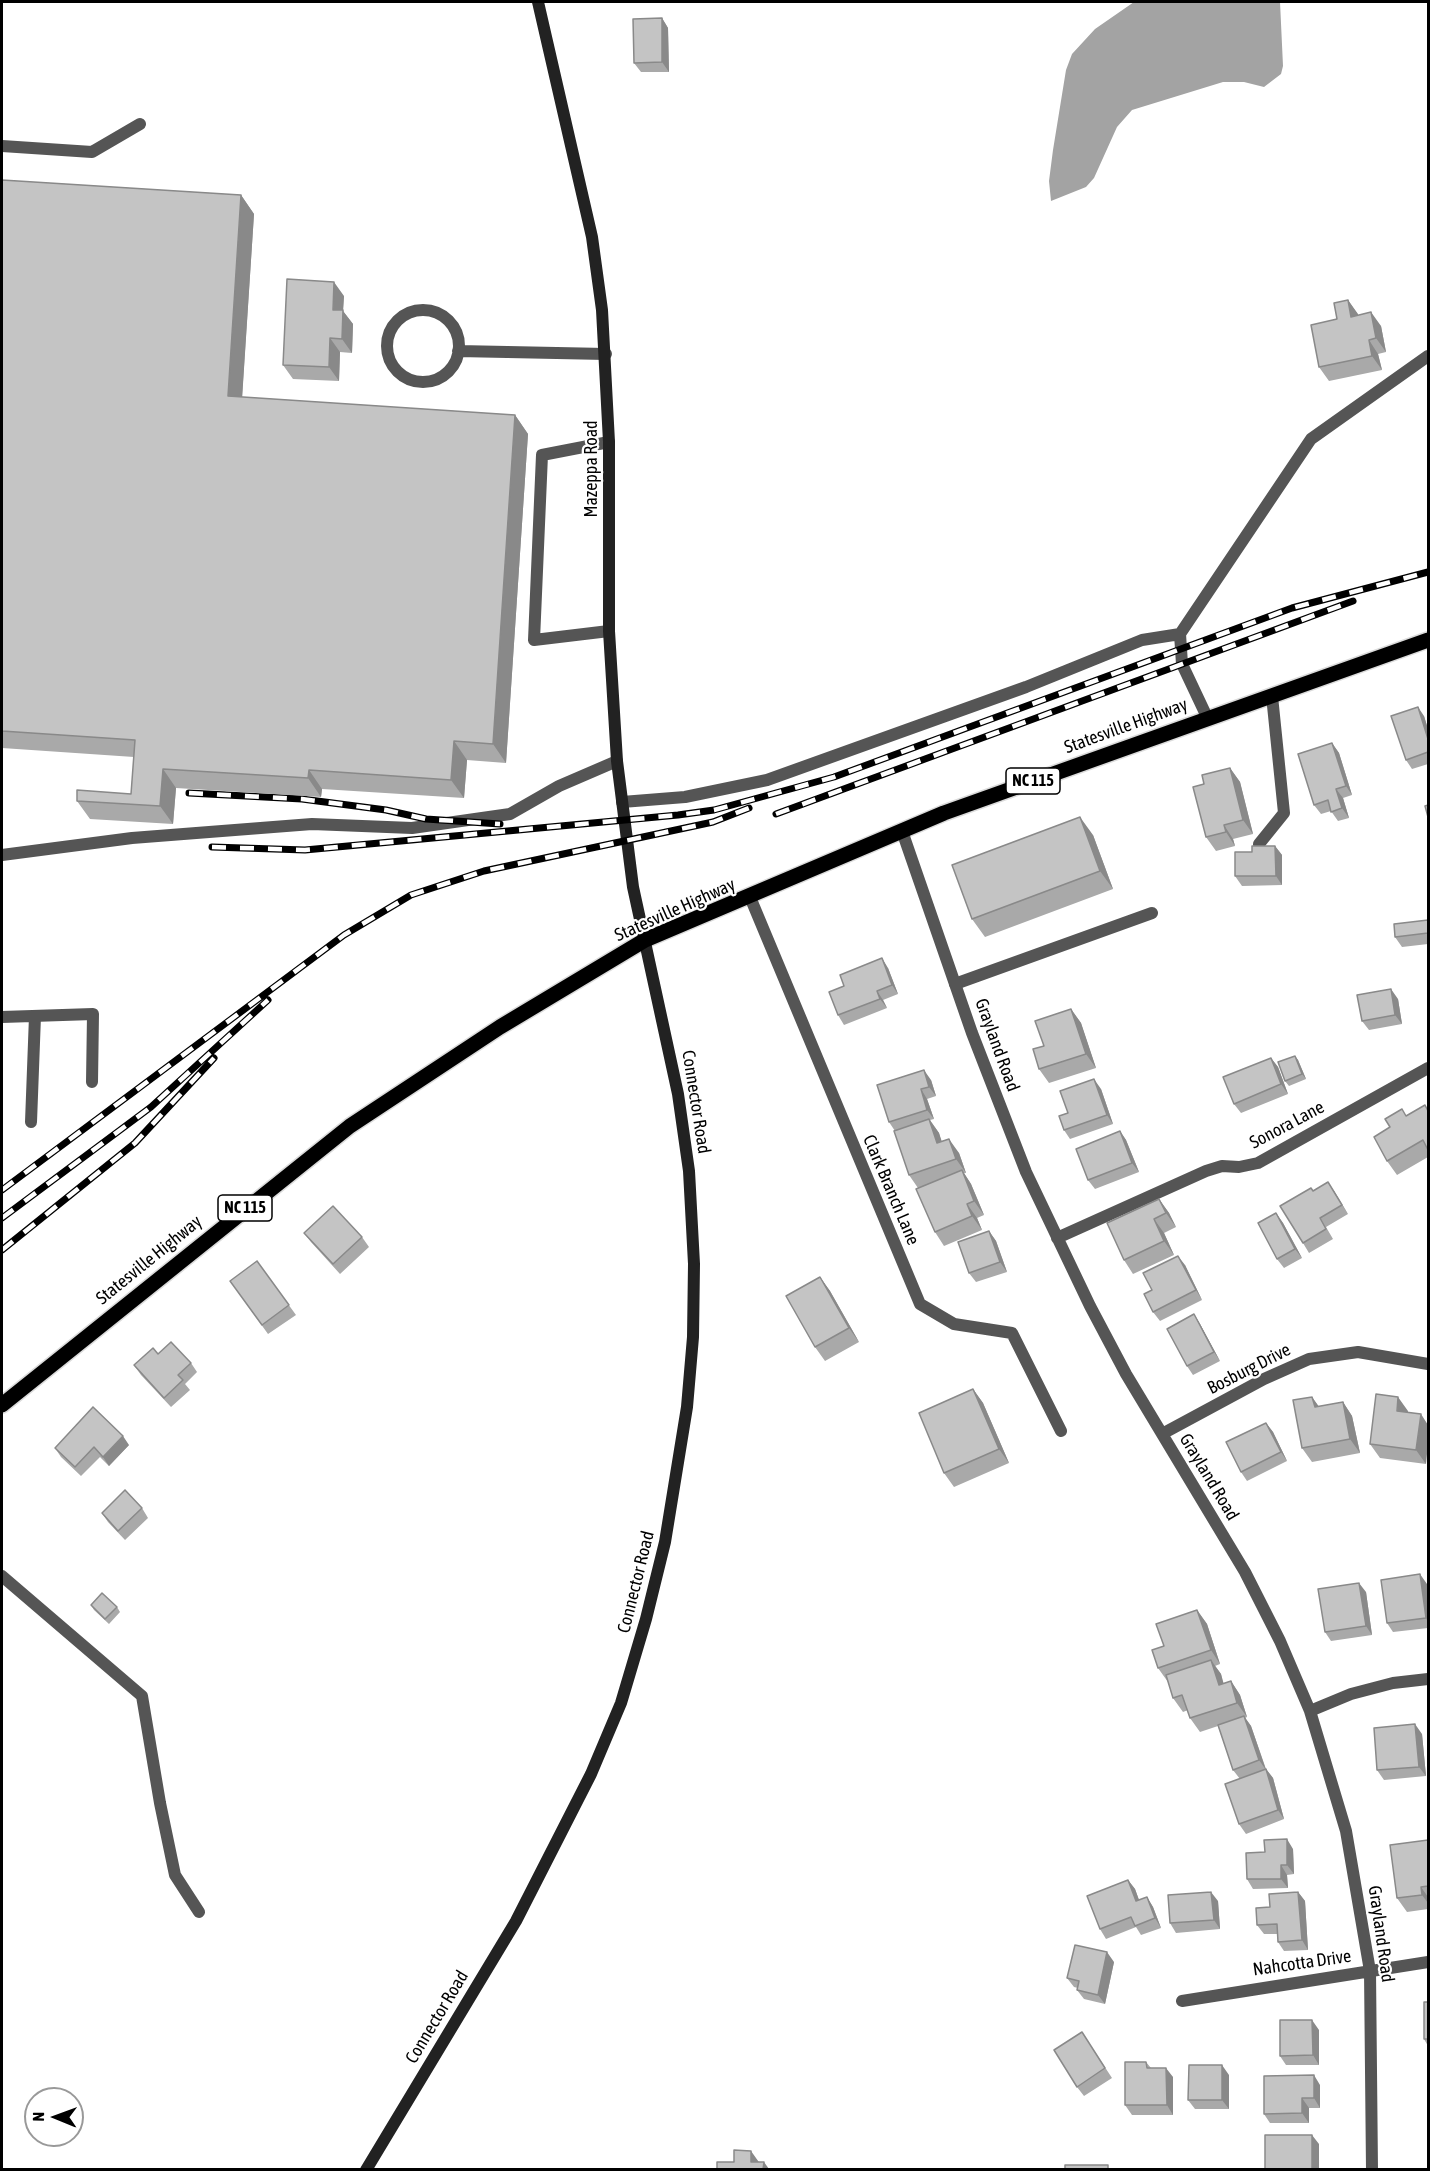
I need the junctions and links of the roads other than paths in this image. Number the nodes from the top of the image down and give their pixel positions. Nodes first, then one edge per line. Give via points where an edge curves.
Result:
1 (538, 2) edge
2 (140, 124) dead end
3 (2, 146) edge
4 (458, 351) junction
5 (606, 354) junction
6 (1428, 356) edge
7 (609, 442) junction
8 (609, 631) junction
9 (1180, 634) junction
10 (1428, 640) edge
11 (1272, 696) junction
12 (1207, 717) junction
13 (617, 761) junction
14 (622, 802) junction
15 (902, 831) junction
16 (1259, 844) edge
17 (2, 855) edge
18 (750, 897) junction
19 (1152, 913) dead end
20 (645, 940) junction
21 (955, 984) junction
22 (35, 1016) junction
23 (2, 1017) edge
24 (1428, 1068) edge
25 (92, 1082) dead end
26 (31, 1122) dead end
27 (1057, 1238) junction
28 (1428, 1364) edge
29 (2, 1405) edge
30 (1061, 1431) dead end
31 (1162, 1434) junction
32 (2, 1576) edge
33 (1428, 1679) edge
34 (1310, 1711) junction
35 (199, 1912) dead end
36 (1428, 1962) edge
37 (1370, 1971) junction
38 (1182, 2001) dead end
39 (366, 2169) edge
40 (1372, 2169) edge

1 - 5 street, Mazeppa Road via 592,237
2 - 3 street via 92,152
4 - 4 street via 448,372 427,382 416,381 405,377 390,360 388,336 402,317 424,310 436,312 453,328
4 - 5 street
5 - 7 street, Mazeppa Road
6 - 9 street via 1311,439
7 - 8 street, Mazeppa Road
7 - 8 street via 542,455 534,640
8 - 13 street, Mazeppa Road
9 - 12 street via 1182,664
9 - 14 street via 1142,640 1026,687 767,780 686,797
10 - 11 main road, Statesville Highway / NC 115
11 - 12 main road, Statesville Highway / NC 115
11 - 16 street via 1284,813
12 - 15 main road, Statesville Highway / NC 115
13 - 14 street, Mazeppa Road
13 - 17 street via 559,786 510,814 411,828 312,824 132,838
14 - 20 street, Mazeppa Road
15 - 18 main road, Statesville Highway / NC 115
15 - 21 street, Grayland Road
18 - 20 main road, Statesville Highway / NC 115
18 - 30 street, Clark Branch Lane via 920,1304 954,1324 1011,1333
19 - 21 street
20 - 29 main road, Statesville Highway / NC 115 via 500,1027 350,1126
20 - 39 street, Connector Road via 678,1094 689,1171 694,1264 687,1407 665,1542 621,1703 586,1784 516,1922
21 - 27 street, Grayland Road via 1026,1172
22 - 23 street
22 - 25 street via 93,1014
22 - 26 street
24 - 27 street, Sonora Lane via 1258,1163 1206,1171
27 - 31 street, Grayland Road via 1121,1364
28 - 31 street, Bosburg Drive via 1359,1352 1309,1359
31 - 34 street, Grayland Road via 1245,1572
32 - 35 street via 142,1696 175,1875
33 - 34 street via 1352,1694
34 - 37 street, Grayland Road via 1346,1831
36 - 37 street, Nahcotta Drive
37 - 38 street, Nahcotta Drive
37 - 40 street, Grayland Road

